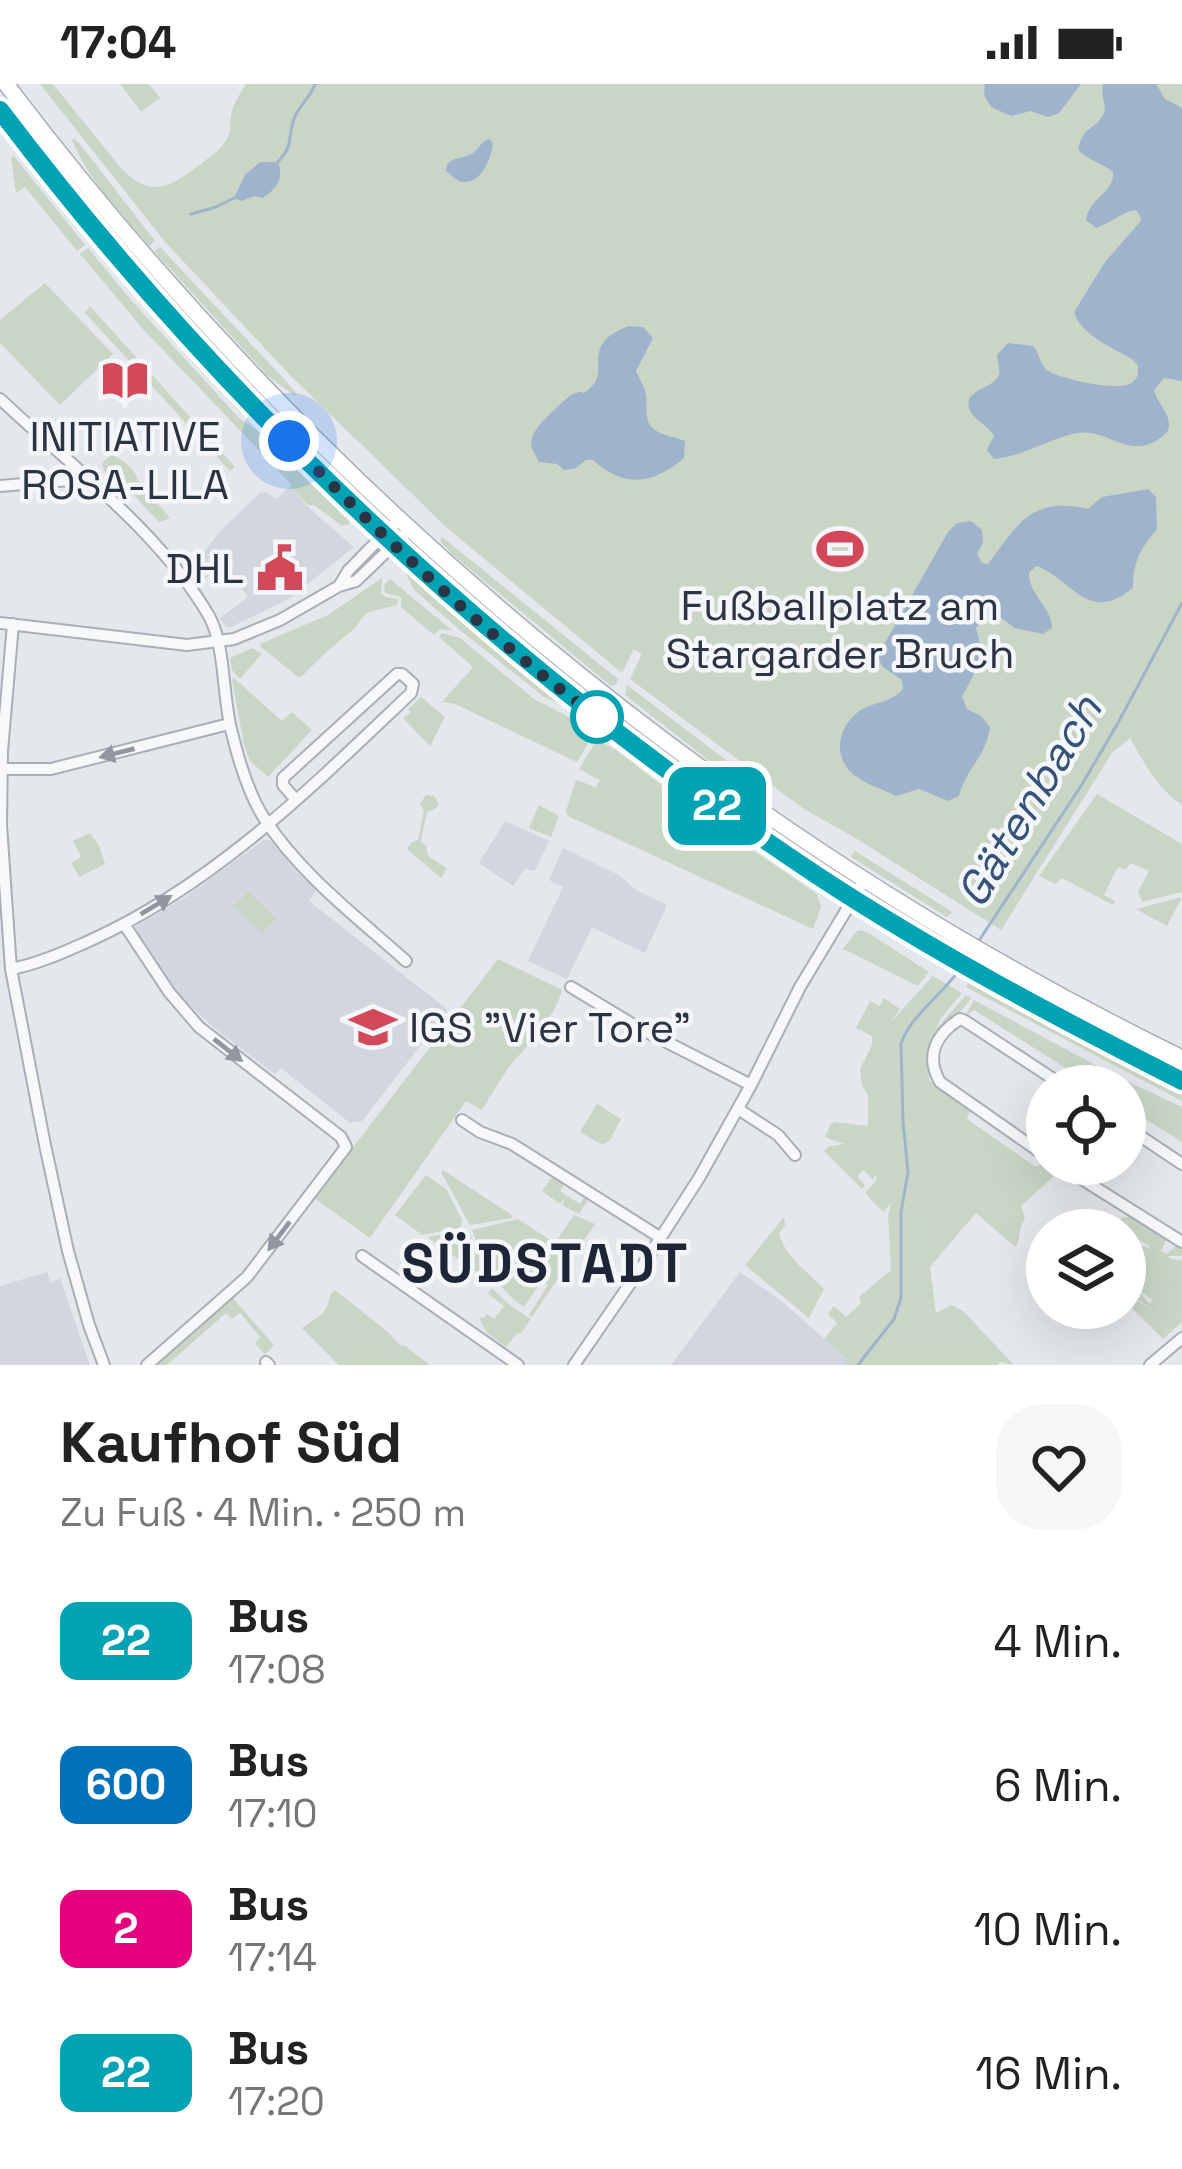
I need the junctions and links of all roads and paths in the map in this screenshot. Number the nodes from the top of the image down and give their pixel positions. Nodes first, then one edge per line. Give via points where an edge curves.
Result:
1 (6, 84) edge
2 (0, 110) edge
3 (0, 399) edge
4 (84, 473) junction
5 (0, 486) edge
6 (403, 525) junction
7 (389, 541) junction
8 (7, 623) edge
9 (217, 642) junction
10 (344, 722) junction
11 (230, 724) junction
12 (361, 740) junction
13 (2, 769) edge
14 (296, 800) junction
15 (268, 824) junction
16 (865, 879) junction
17 (853, 898) junction
18 (124, 924) junction
19 (406, 961) dead end
20 (11, 969) junction
21 (571, 987) dead end
22 (1182, 1058) edge
23 (1032, 1065) edge
24 (1182, 1081) edge
25 (751, 1084) junction
26 (737, 1109) junction
27 (462, 1120) dead end
28 (1146, 1140) edge
29 (1026, 1142) edge
30 (795, 1155) dead end
31 (1182, 1164) edge
32 (1091, 1185) edge
33 (661, 1238) junction
34 (1182, 1242) edge
35 (362, 1256) dead end
36 (1182, 1338) edge
37 (151, 1362) edge
38 (104, 1365) edge
39 (518, 1365) edge
40 (574, 1365) edge
41 (1150, 1365) edge

1 - 6 main road via 196,317
2 - 7 main road via 157,302
3 - 4 street
4 - 5 street
4 - 9 street via 177,568
6 - 7 street
6 - 16 main road via 612,702
7 - 9 street via 339,586 280,620
7 - 17 main road via 603,722
8 - 9 street
8 - 13 street
9 - 11 street
10 - 12 street
10 - 12 street via 398,674 413,684
10 - 14 street via 283,778
11 -> 13 street via 51,769
11 - 15 street
12 - 14 street
13 - 20 street
14 - 15 street
18 -> 15 street
15 - 19 street
16 - 17 street
16 - 22 main road via 1070,1002
17 - 24 main road
17 - 25 street
18 - 20 street
18 -> 37 street via 199,1027 344,1142 251,1272
20 - 38 street via 68,1251
21 - 25 street
23 - 29 street via 960,1019 933,1048 940,1082
25 - 26 street
26 - 30 street
26 - 33 street
27 - 33 street
28 - 31 street
32 - 34 street
33 - 40 street
35 - 39 street
36 - 41 street

